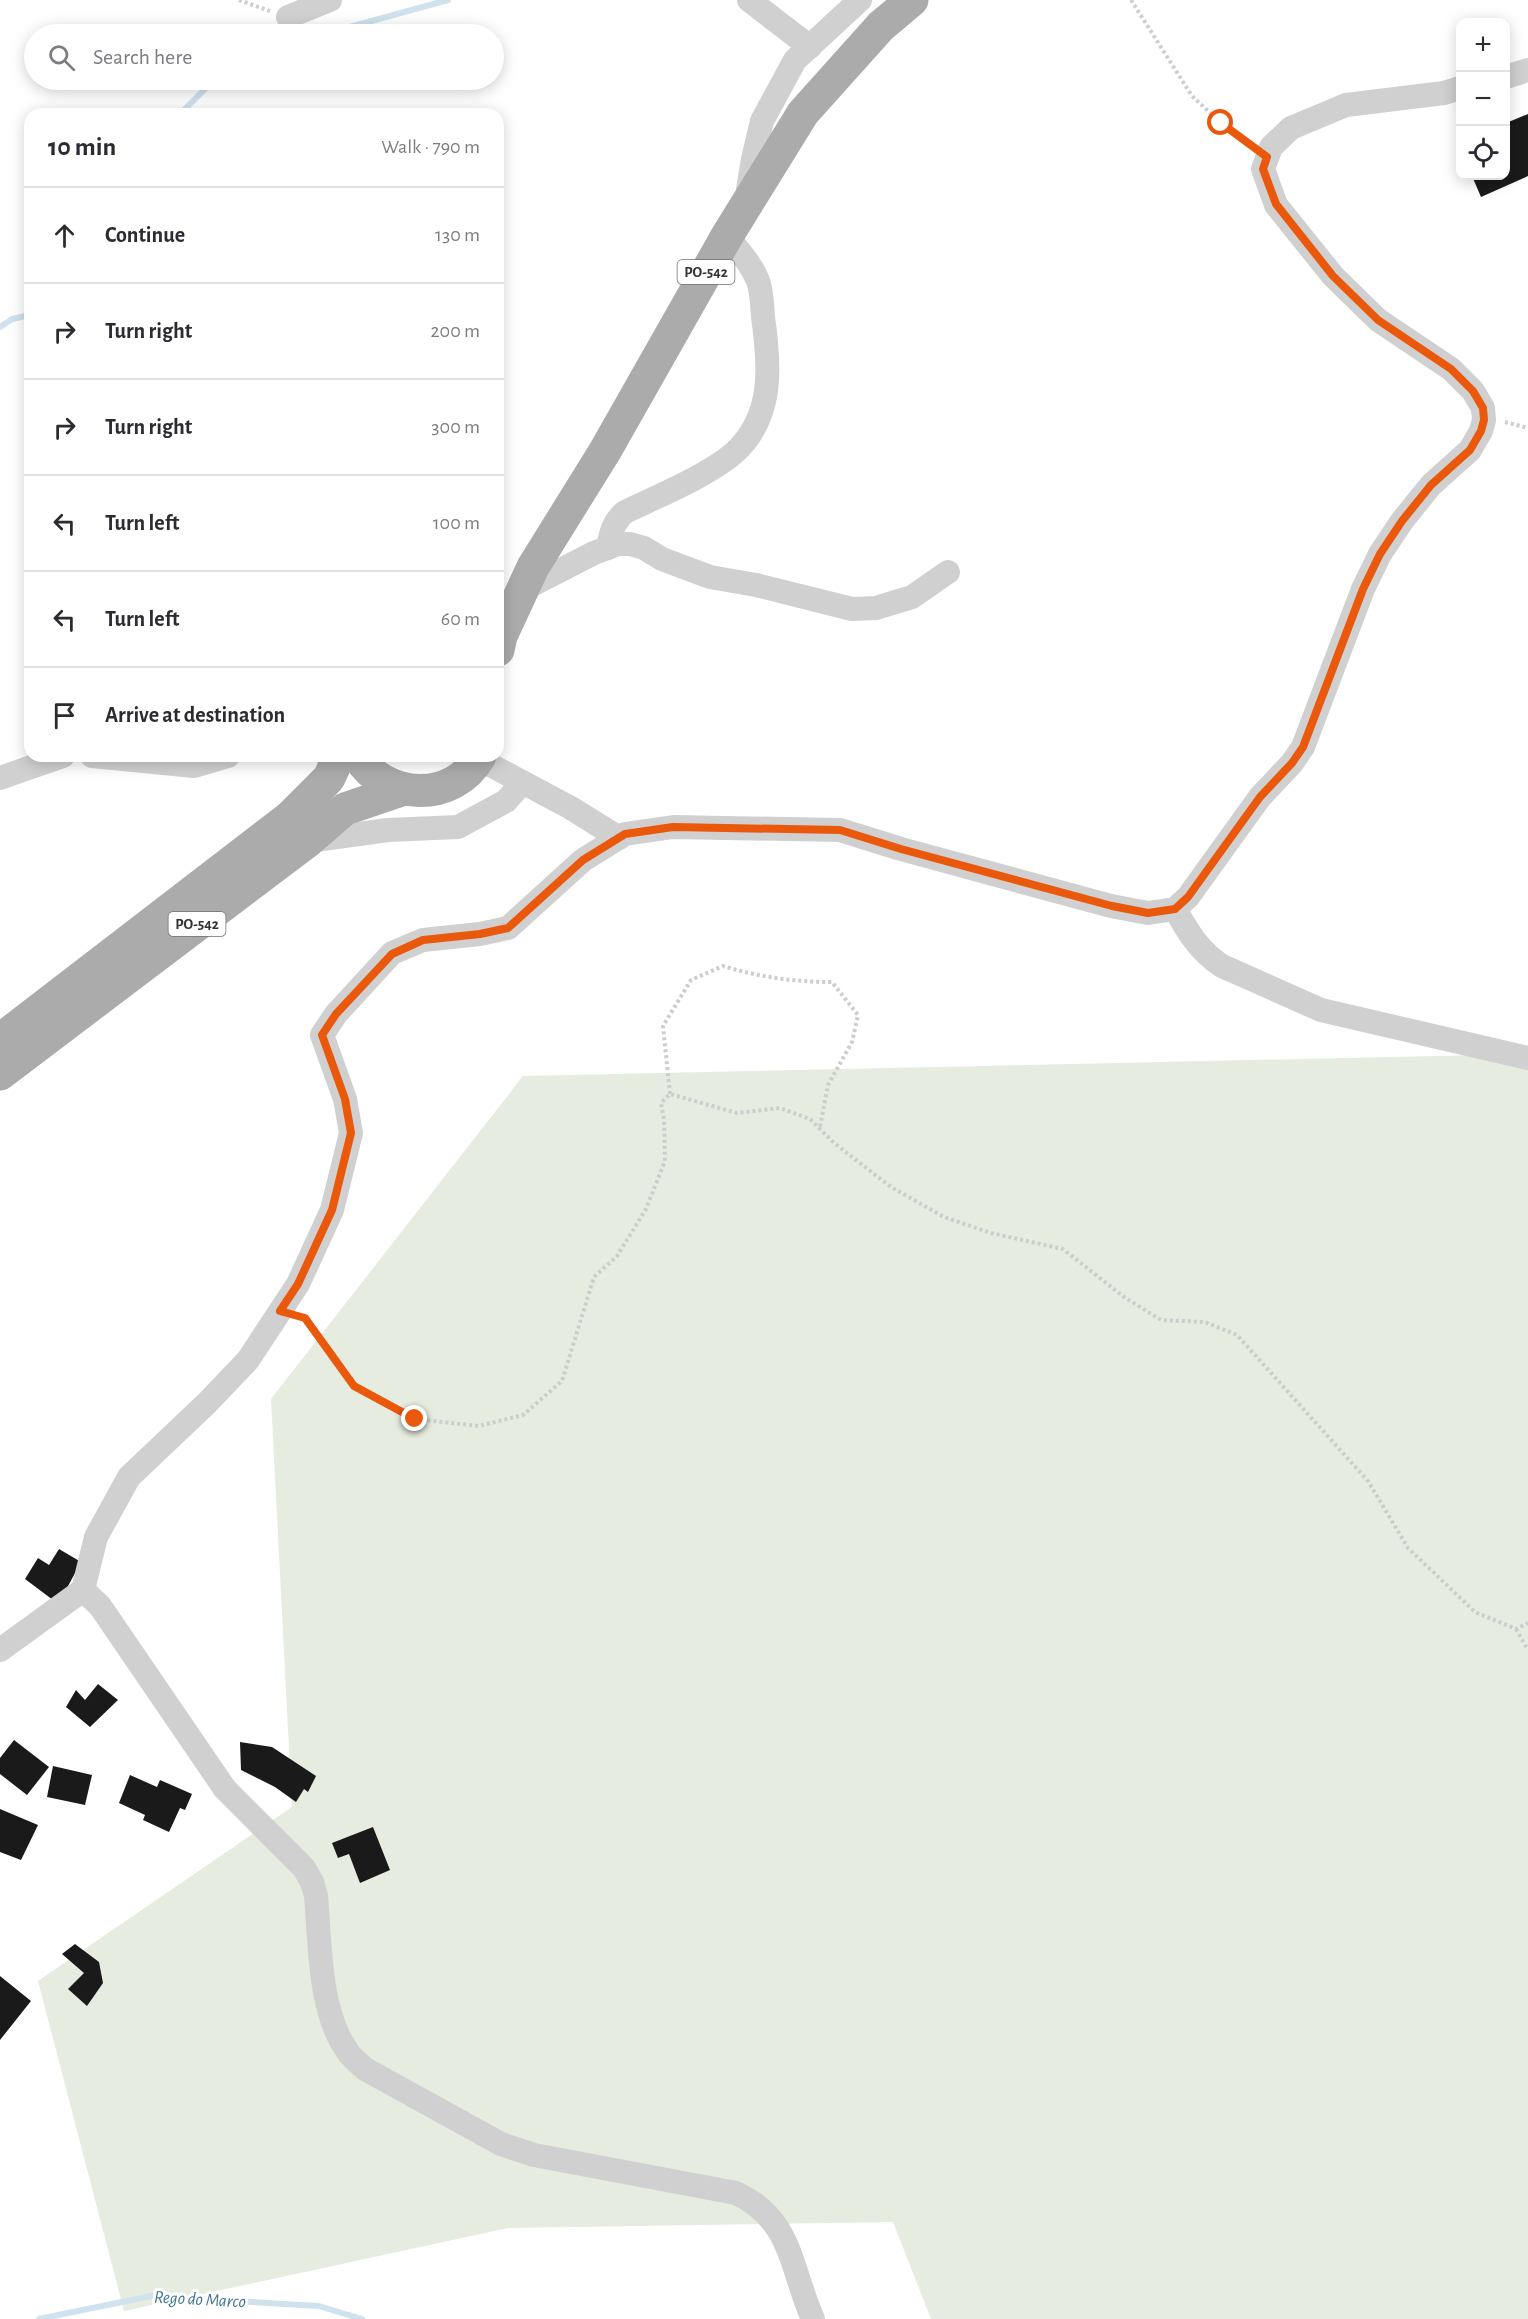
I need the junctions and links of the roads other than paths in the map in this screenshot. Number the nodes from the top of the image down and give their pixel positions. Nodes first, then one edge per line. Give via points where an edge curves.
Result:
1 (330, 0) edge
2 (749, 0) edge
3 (860, 0) edge
4 (912, 0) edge
5 (288, 17) road end
6 (810, 46) junction
7 (1528, 70) edge
8 (1510, 76) edge
9 (1456, 89) edge
10 (746, 203) junction
11 (727, 236) junction
12 (608, 548) junction
13 (948, 572) dead end
14 (518, 583) edge
15 (504, 627) edge
16 (46, 762) edge
17 (153, 762) edge
18 (208, 762) edge
19 (336, 762) edge
20 (362, 762) edge
21 (477, 762) edge
22 (487, 762) edge
23 (0, 778) edge
24 (522, 783) junction
25 (401, 790) junction
26 (619, 838) junction
27 (308, 841) junction
28 (1175, 909) junction
29 (0, 1040) edge
30 (1528, 1058) edge
31 (0, 1074) edge
32 (82, 1590) junction
33 (0, 1650) edge
34 (813, 2319) edge

1 - 5 street
2 - 6 street
3 - 6 street
4 - 10 main road, PO-542 via 881,26 803,113
6 - 10 street via 795,60 762,121
7 - 8 street
9 - 28 street via 1346,105 1291,128 1271,147 1267,157 1263,169 1276,204 1333,276 1378,320 1451,369 1473,391 1483,408 1484,420 1470,450 1431,485 1380,554 1303,747
10 - 11 main road, PO-542
11 - 12 street via 759,282 768,375 764,404 754,430 733,454 616,519
11 - 14 main road, PO-542 via 605,451
12 - 13 street via 630,544 710,577 852,609 876,608 912,597
12 - 14 street via 552,573
14 - 15 main road, PO-542
16 - 23 street
17 - 18 street via 194,766
19 - 29 main road, PO-542 via 329,778 290,817
20 - 25 main road, PO-542 via 381,781
21 - 25 main road, PO-542 via 453,783 428,791
22 - 24 street
24 - 26 street
24 - 27 street via 506,801 458,826
25 - 27 main road, PO-542 via 345,809
26 - 28 street via 673,827 840,830 1112,906 1148,913
26 - 32 street via 583,860 508,928 423,940 392,954 336,1014 322,1035 345,1099 351,1133 332,1210 298,1284 248,1360 129,1477 96,1537
27 - 31 main road, PO-542
28 - 30 street via 1208,957 1321,1010
32 - 33 street
32 - 34 street via 106,1615 225,1789 312,1882 327,2005 347,2052 365,2069 501,2144 534,2155 736,2193 753,2202 781,2232

